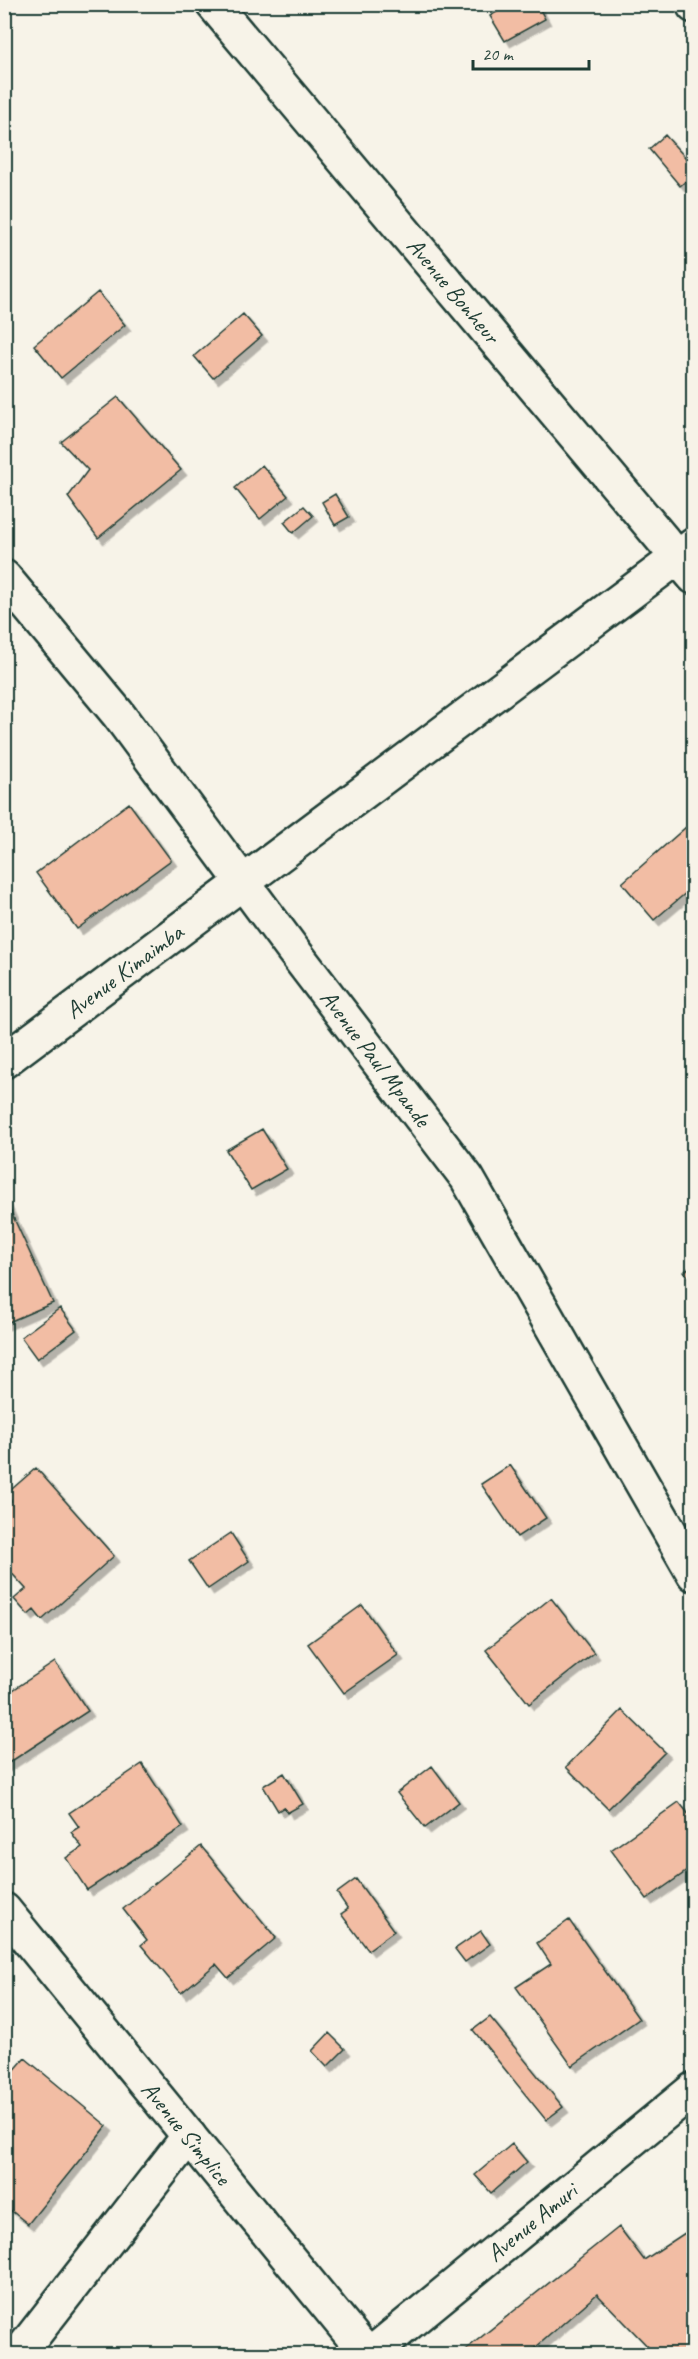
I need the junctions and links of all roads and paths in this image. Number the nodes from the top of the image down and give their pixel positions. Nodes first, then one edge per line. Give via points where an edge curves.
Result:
1 (213, 4) edge
2 (688, 560) edge
3 (4, 577) edge
4 (243, 882) junction
5 (4, 1061) edge
6 (693, 1574) edge
7 (4, 1910) edge
8 (693, 2090) edge
9 (189, 2136) junction
10 (19, 2355) edge
11 (369, 2355) edge

1 - 2 street, Avenue Bonheur
2 - 4 street, Avenue Kimaimba
3 - 4 street, Avenue Paul Mpande via 118,714
4 - 5 street, Avenue Kimaimba
4 - 6 street, Avenue Paul Mpande via 467,1178
7 - 9 street, Avenue Simplice
8 - 11 street, Avenue Amuri
9 - 10 street
9 - 11 street, Avenue Simplice

